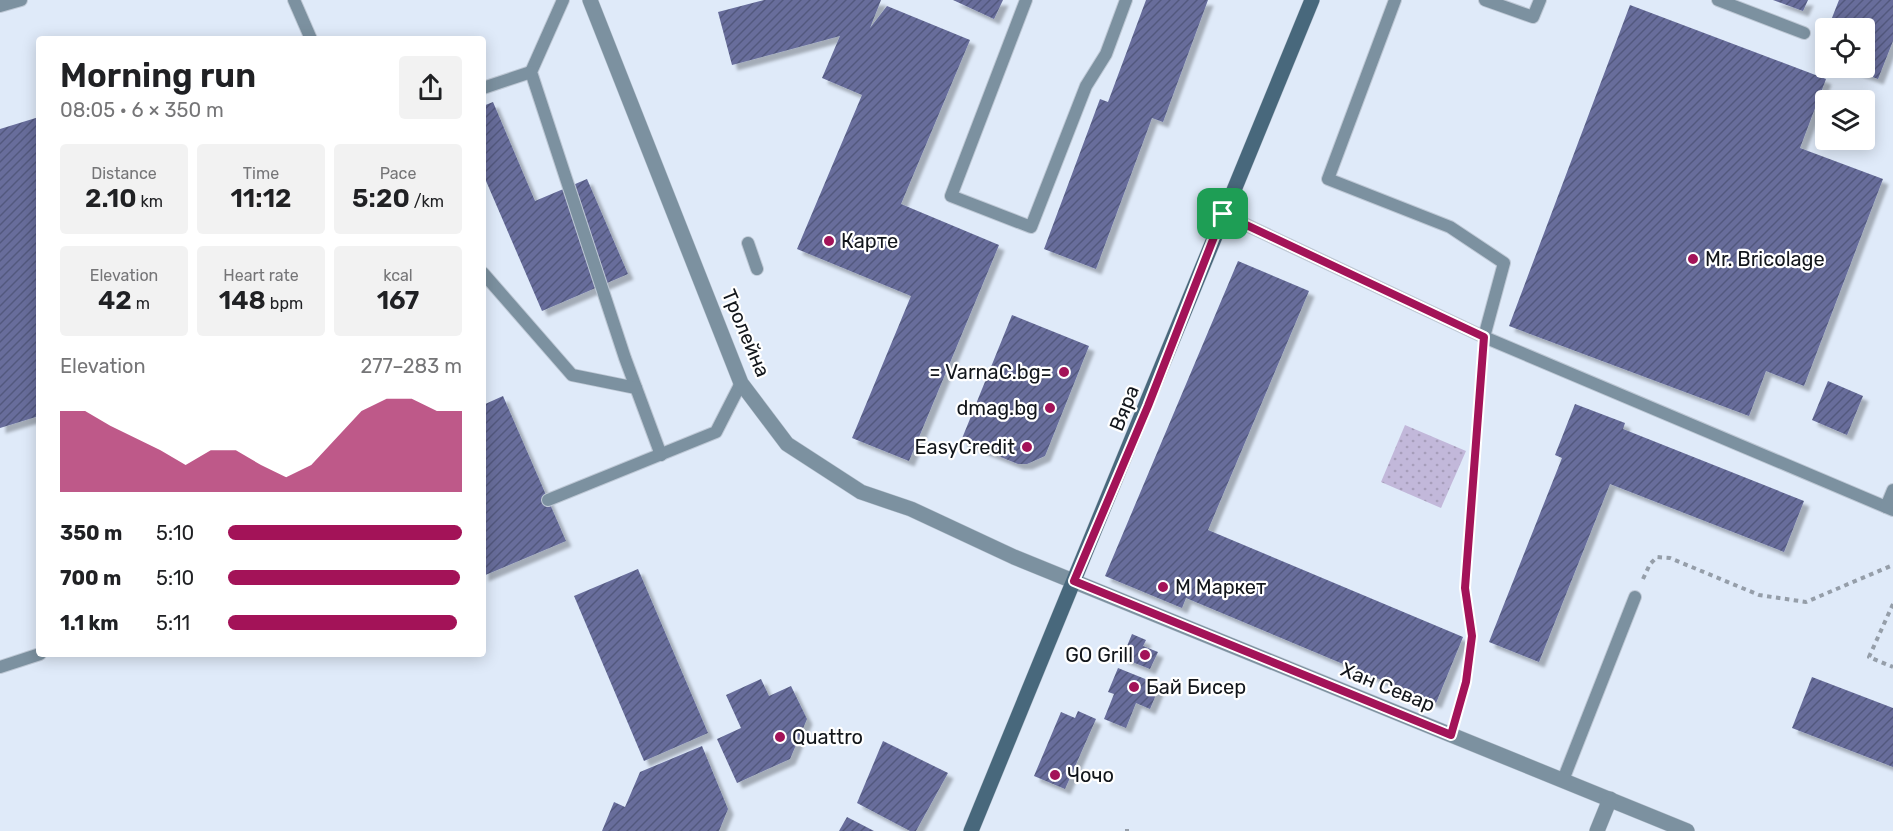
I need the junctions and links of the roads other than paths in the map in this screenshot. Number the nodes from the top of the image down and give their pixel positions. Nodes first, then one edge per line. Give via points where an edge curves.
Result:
1 (21, 0) edge
2 (294, 0) edge
3 (563, 0) edge
4 (590, 0) edge
5 (1026, 0) edge
6 (1126, 0) edge
7 (1312, 0) edge
8 (1395, 0) edge
9 (1485, 0) edge
10 (1540, 0) edge
11 (1718, 0) edge
12 (0, 6) edge
13 (1804, 33) dead end
14 (310, 36) edge
15 (531, 72) junction
16 (486, 87) edge
17 (1223, 214) junction
18 (748, 243) dead end
19 (757, 269) dead end
20 (486, 276) edge
21 (1484, 337) junction
22 (741, 383) junction
23 (636, 388) junction
24 (661, 455) junction
25 (1893, 490) edge
26 (548, 500) dead end
27 (1890, 508) edge
28 (1074, 581) junction
29 (1635, 597) road end
30 (36, 655) edge
31 (0, 667) edge
32 (1563, 780) junction
33 (1610, 800) junction
34 (971, 831) edge
35 (1597, 831) edge
36 (1687, 831) edge

1 - 12 lane
2 - 14 lane
3 - 15 lane
4 - 22 street, Тролейна
5 - 6 lane via 951,196 1031,227 1086,86 1106,54
7 - 17 street, Вяра
8 - 21 lane via 1328,179 1450,227 1504,263
9 - 10 lane via 1533,17
11 - 13 lane
15 - 16 lane
15 - 23 lane
17 - 21 lane
17 - 28 street, Вяра
18 - 19 lane
20 - 23 lane via 572,375
21 - 27 lane
22 - 24 lane via 716,432
22 - 28 street, Тролейна via 787,444 861,492 910,509
23 - 24 lane
24 - 26 lane
25 - 27 lane
28 - 32 street, Хан Севар
28 - 34 street, Вяра
29 - 32 lane
30 - 31 lane
32 - 33 street, Хан Севар
33 - 35 street
33 - 36 street, Хан Севар

